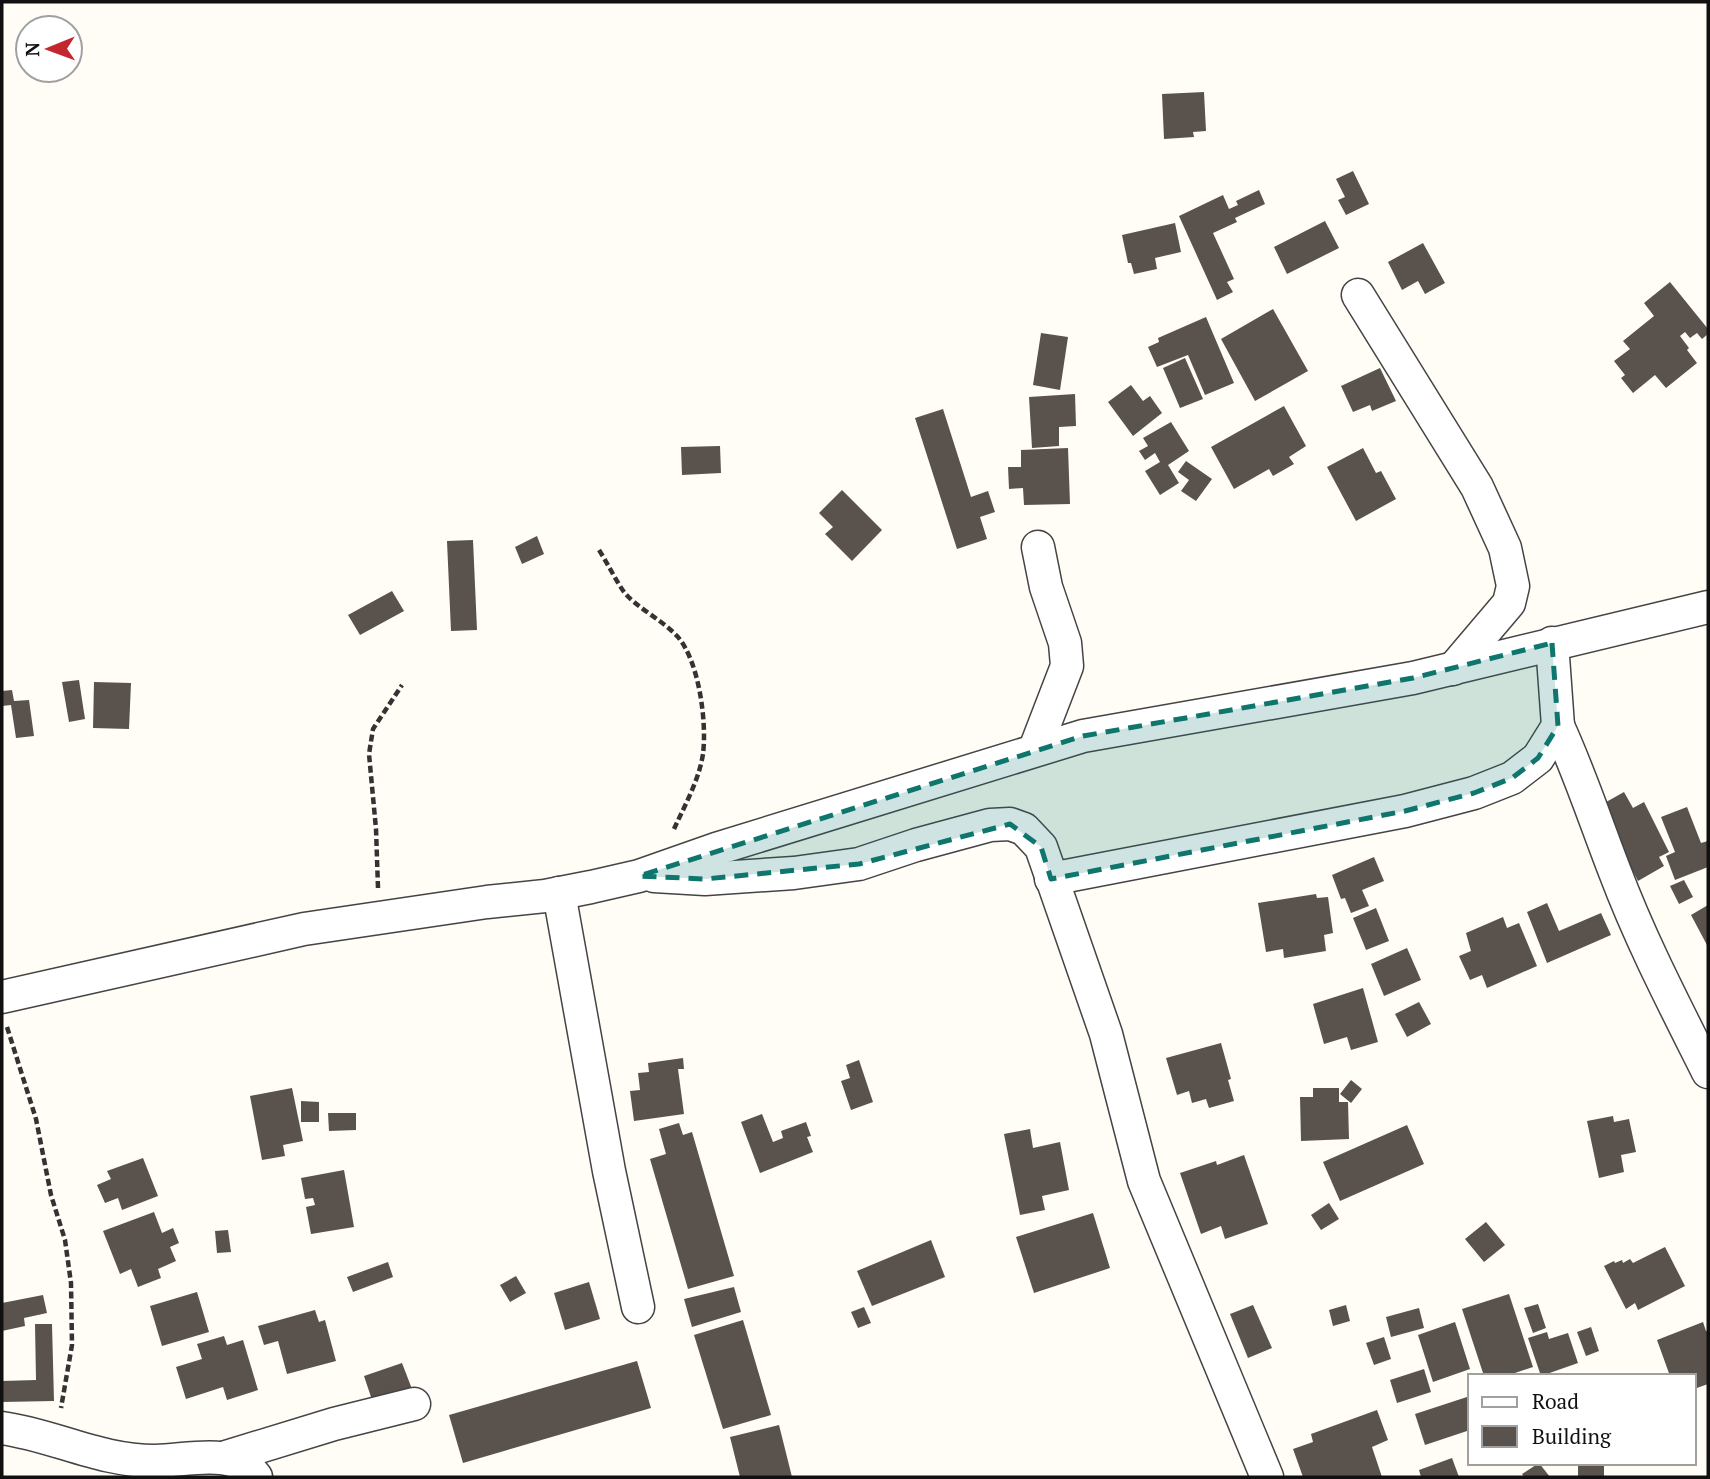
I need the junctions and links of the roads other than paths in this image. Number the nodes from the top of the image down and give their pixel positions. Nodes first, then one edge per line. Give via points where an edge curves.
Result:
1 (1359, 295) dead end
2 (1038, 547) dead end
3 (1708, 607) edge
4 (1552, 643) junction
5 (1454, 669) junction
6 (1558, 726) junction
7 (1035, 749) junction
8 (648, 873) junction
9 (1051, 879) junction
10 (559, 893) junction
11 (4, 1011) edge
12 (1708, 1072) edge
13 (638, 1307) dead end
14 (414, 1404) dead end
15 (2, 1428) edge
16 (226, 1457) junction
17 (256, 1477) edge
18 (1267, 1477) edge

1 - 5 street via 1477,487 1504,548 1513,586 1509,603
2 - 7 street via 1065,643 1067,666
3 - 4 street
4 - 5 street
4 - 6 street
5 - 7 street via 1083,736
6 - 9 street via 1538,758 1512,778 1474,793 1405,811
6 - 12 street via 1656,970
7 - 8 street
8 - 9 street via 705,879 794,873 859,864 990,825 1010,824 1024,829 1041,847
8 - 10 street
9 - 18 street via 1105,1034 1144,1181
10 - 11 street via 304,929
10 - 13 street
14 - 16 street
15 - 16 street via 97,1454 152,1461
16 - 17 street via 249,1468

